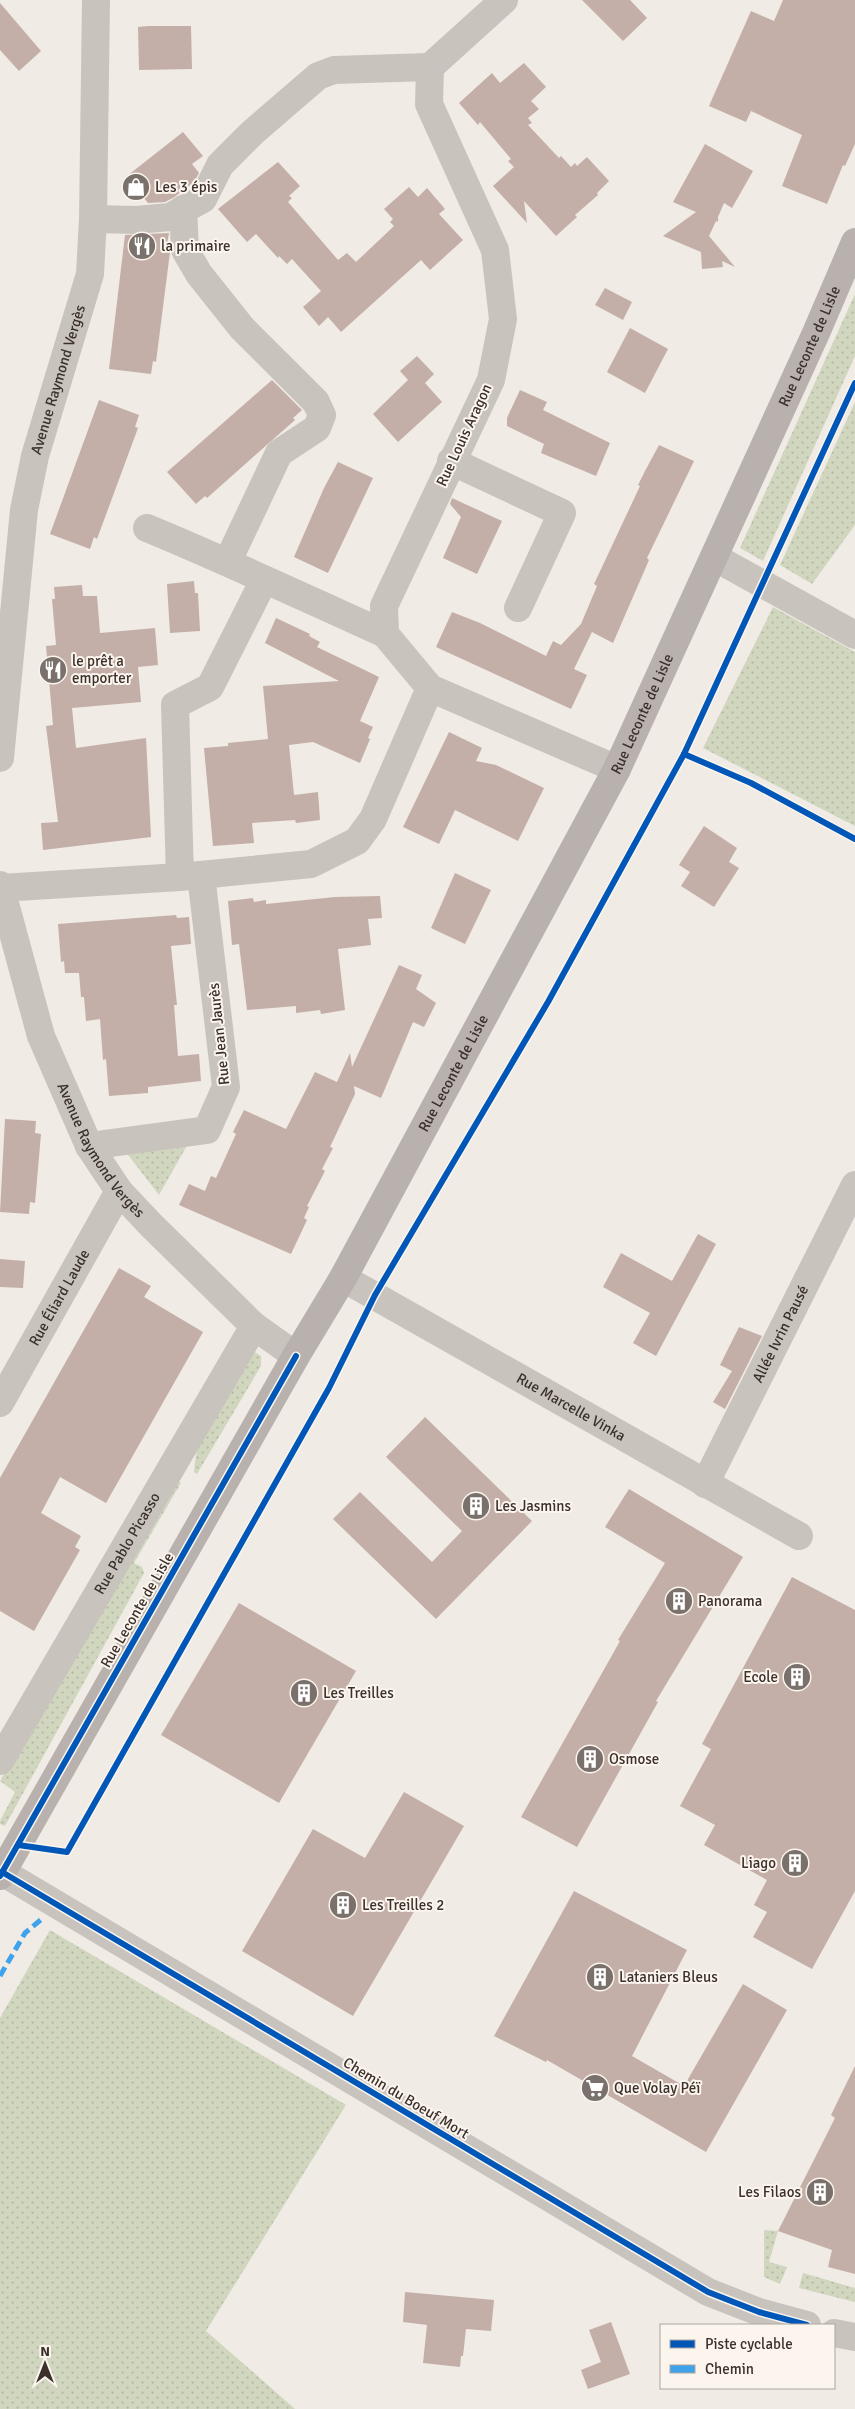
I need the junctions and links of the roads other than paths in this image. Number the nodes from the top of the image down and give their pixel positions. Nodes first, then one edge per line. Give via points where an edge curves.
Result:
1 (96, 0) edge
2 (504, 0) edge
3 (430, 67) junction
4 (184, 209) junction
5 (93, 219) junction
6 (855, 242) edge
7 (451, 461) junction
8 (147, 528) dead end
9 (714, 557) junction
10 (228, 561) junction
11 (264, 580) junction
12 (518, 608) dead end
13 (385, 634) junction
14 (855, 635) edge
15 (430, 688) junction
16 (1, 728) edge
17 (0, 758) edge
18 (617, 769) junction
19 (191, 876) junction
20 (0, 887) edge
21 (88, 1146) junction
22 (855, 1185) edge
23 (119, 1191) junction
24 (342, 1278) junction
25 (254, 1326) junction
26 (296, 1356) junction
27 (0, 1403) edge
28 (705, 1484) junction
29 (799, 1536) dead end
30 (0, 1761) edge
31 (1, 1874) edge
32 (803, 2324) edge
33 (835, 2333) edge
34 (855, 2337) edge

1 - 5 street, Avenue Raymond Vergès
2 - 3 street
3 - 4 street via 334,70 318,76 220,165 203,199
3 - 7 street, Rue Louis Aragon via 428,104 495,250 503,319 491,380
4 - 5 street via 170,217
4 - 10 street via 186,250 199,274 242,328 316,402 322,415 317,428 279,452
5 - 16 street, Avenue Raymond Vergès via 90,274 34,456 24,510
6 - 9 main road, Rue Leconte de Lisle
7 - 12 street via 562,514
7 - 13 street, Rue Louis Aragon via 384,606
8 - 10 street
9 - 14 street
9 - 18 main road, Rue Leconte de Lisle
10 - 11 street
11 - 13 street
11 - 19 street, Rue Jean Jaurès via 210,687 174,705
13 - 15 street
15 - 18 street
15 - 19 street via 372,819 357,841 311,864
16 - 17 street, Avenue Raymond Vergès
18 - 24 main road, Rue Leconte de Lisle
19 - 20 street
19 - 21 street, Rue Jean Jaurès via 226,1087 207,1130
20 - 21 street, Avenue Raymond Vergès via 41,1036
21 - 23 street, Avenue Raymond Vergès
22 - 28 street, Allée Ivrin Pausé
23 - 25 street, Avenue Raymond Vergès
23 - 27 street, Rue Éliard Laude
24 - 26 main road, Rue Leconte de Lisle
24 - 28 street, Rue Marcelle Vinka
25 - 26 street, Avenue Raymond Vergès
25 - 30 street, Rue Pablo Picasso
26 - 31 main road, Rue Leconte de Lisle
28 - 29 street, Rue Marcelle Vinka
31 - 32 street, Chemin du Boeuf Mort via 708,2292 759,2312
33 - 34 street

